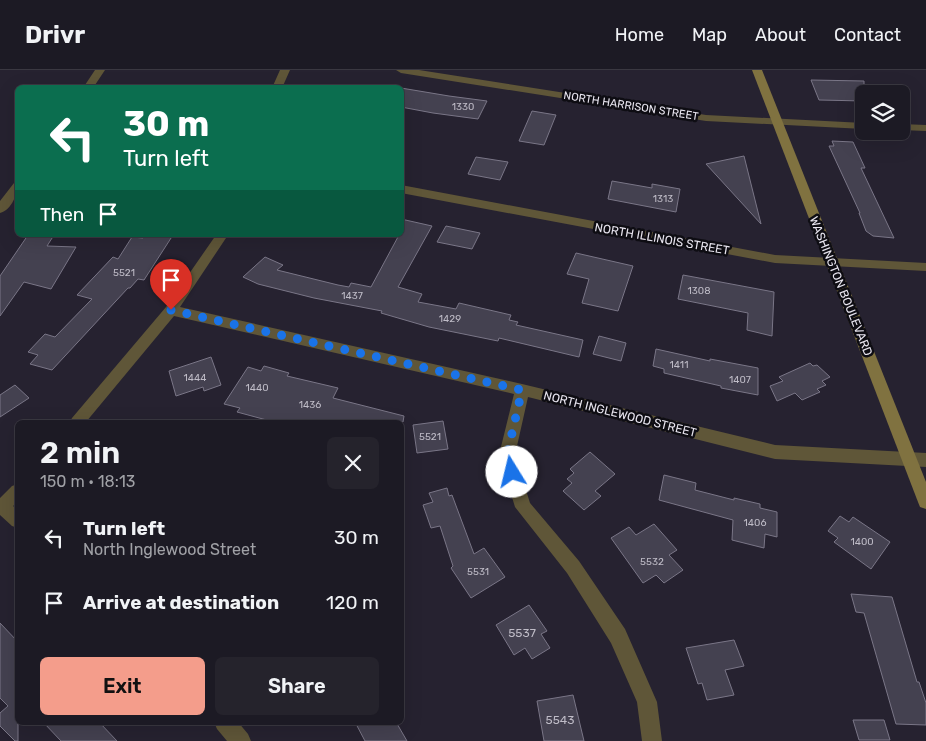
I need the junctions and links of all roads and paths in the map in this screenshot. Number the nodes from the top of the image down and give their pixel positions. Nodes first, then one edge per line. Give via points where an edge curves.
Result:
1 (100, 70) edge
2 (285, 70) edge
3 (401, 70) edge
4 (757, 70) edge
5 (90, 85) edge
6 (278, 85) edge
7 (778, 123) junction
8 (855, 126) edge
9 (910, 127) edge
10 (926, 128) edge
11 (15, 189) edge
12 (404, 190) edge
13 (0, 209) edge
14 (221, 237) edge
15 (831, 263) junction
16 (926, 267) edge
17 (171, 310) junction
18 (522, 390) junction
19 (80, 420) edge
20 (910, 459) junction
21 (926, 460) edge
22 (15, 494) edge
23 (926, 502) edge
24 (1, 506) edge
25 (15, 518) edge
26 (227, 725) edge
27 (241, 741) edge
28 (652, 741) edge

1 - 5 street
2 - 6 street
3 - 7 street, NORTH HARRISON STREET via 706,118
4 - 7 main road, WASHINGTON BOULEVARD
7 - 8 street, NORTH HARRISON STREET
7 - 15 main road, WASHINGTON BOULEVARD
9 - 10 street
11 - 13 street
12 - 15 street, NORTH ILLINOIS STREET via 775,259
14 - 17 street
15 - 16 street, NORTH ILLINOIS STREET
15 - 20 main road, WASHINGTON BOULEVARD
17 - 18 street, NORTH INGLEWOOD STREET
17 - 19 street
18 - 20 street, NORTH INGLEWOOD STREET via 775,452
18 - 28 street via 507,455 523,507 573,567 618,636 646,702
20 - 21 street, NORTH INGLEWOOD STREET
20 - 23 main road, WASHINGTON BOULEVARD
22 - 24 street
24 - 25 street
26 - 27 street

